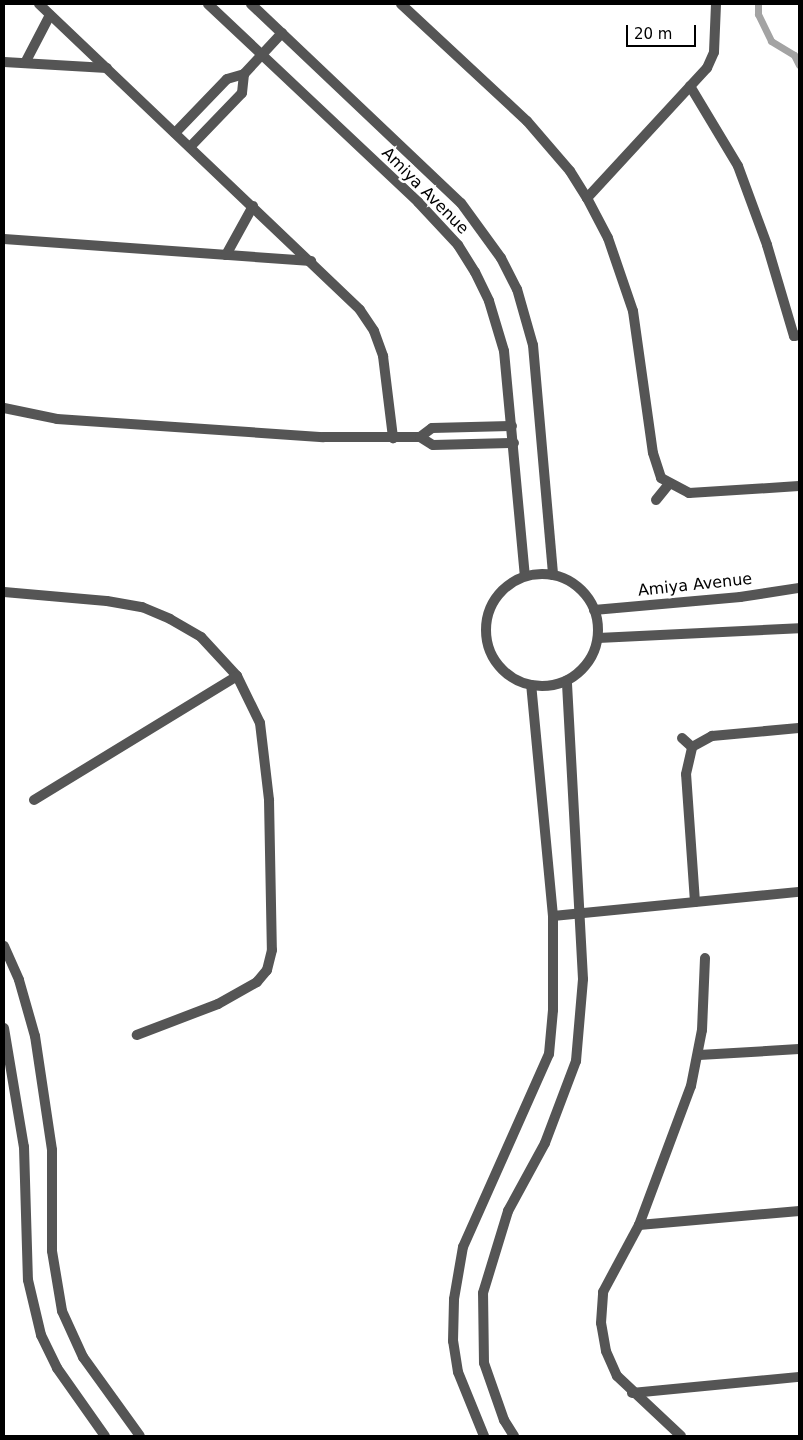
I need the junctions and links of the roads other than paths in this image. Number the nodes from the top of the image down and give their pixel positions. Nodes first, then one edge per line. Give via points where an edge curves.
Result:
1 (38, 4) edge
2 (208, 4) edge
3 (251, 4) edge
4 (401, 4) edge
5 (716, 4) edge
6 (50, 15) junction
7 (282, 33) junction
8 (263, 54) junction
9 (4, 62) edge
10 (25, 63) junction
11 (107, 68) junction
12 (244, 74) junction
13 (690, 86) junction
14 (175, 133) junction
15 (190, 147) junction
16 (587, 198) junction
17 (253, 206) junction
18 (4, 239) edge
19 (226, 255) junction
20 (311, 261) junction
21 (799, 335) edge
22 (4, 408) edge
23 (512, 426) junction
24 (420, 437) junction
25 (393, 438) junction
26 (514, 443) junction
27 (668, 485) junction
28 (799, 486) edge
29 (656, 500) dead end
30 (553, 575) junction
31 (525, 576) junction
32 (799, 588) edge
33 (4, 592) edge
34 (594, 610) junction
35 (799, 628) edge
36 (598, 638) junction
37 (237, 676) junction
38 (567, 680) junction
39 (531, 685) junction
40 (799, 728) edge
41 (682, 738) dead end
42 (692, 747) junction
43 (34, 800) dead end
44 (799, 892) edge
45 (695, 902) junction
46 (579, 913) junction
47 (553, 916) junction
48 (4, 946) edge
49 (705, 958) dead end
50 (4, 1028) edge
51 (137, 1035) dead end
52 (799, 1049) edge
53 (699, 1055) junction
54 (799, 1211) edge
55 (639, 1225) junction
56 (799, 1377) edge
57 (632, 1392) junction
58 (105, 1436) edge
59 (140, 1436) edge
60 (484, 1436) edge
61 (514, 1436) edge
62 (681, 1436) edge

1 - 6 street
2 - 8 street, Amiya Avenue
3 - 7 street, Amiya Avenue
4 - 16 street via 527,121 570,171
5 - 13 street via 712,60
6 - 10 street
6 - 11 street
7 - 8 street
7 - 30 street, Amiya Avenue via 461,203 482,228 517,289 538,375
8 - 12 street
8 - 23 street, Amiya Avenue via 418,202 458,245 498,324
9 - 10 street
10 - 11 street
11 - 14 street
12 - 14 street via 227,79
12 - 15 street via 242,93
13 - 16 street
13 - 21 street via 741,174 794,336
14 - 15 street
15 - 17 street
16 - 27 street via 608,238 633,311 655,466
17 - 19 street
17 - 20 street
18 - 19 street
19 - 20 street
20 - 25 street via 360,310 374,331 383,356
22 - 25 street via 57,419 323,437
23 - 24 street via 432,428
23 - 26 street, Amiya Avenue
24 - 25 street
24 - 26 street via 433,446
26 - 31 street, Amiya Avenue
27 - 28 street via 689,493 706,494
27 - 29 street
30 - 31 street
30 - 34 street via 578,587
31 - 39 street via 495,598 485,633 499,666
32 - 34 street, Amiya Avenue via 740,597
33 - 37 street via 142,607 201,637
34 - 36 street
35 - 36 street
36 - 38 street via 587,663
37 - 43 street
37 - 51 street via 260,723 265,755 272,950 267,970 256,982 218,1004
38 - 39 street
38 - 46 street
39 - 47 street
40 - 42 street via 712,736
41 - 42 street
42 - 45 street via 686,774
44 - 45 street
45 - 46 street
46 - 47 street
46 - 61 street via 583,979 576,1061 545,1143 508,1211 484,1293 484,1363 504,1420
47 - 60 street via 553,1010 549,1054 463,1247 454,1299 452,1341 458,1372
48 - 59 street via 19,980 35,1036 52,1150 52,1250 62,1311 83,1356
49 - 53 street
50 - 58 street via 24,1147 28,1280 37,1320 57,1368
52 - 53 street
53 - 55 street via 684,1110
54 - 55 street
55 - 57 street via 603,1292 601,1322 606,1351 617,1376
56 - 57 street
57 - 62 street

